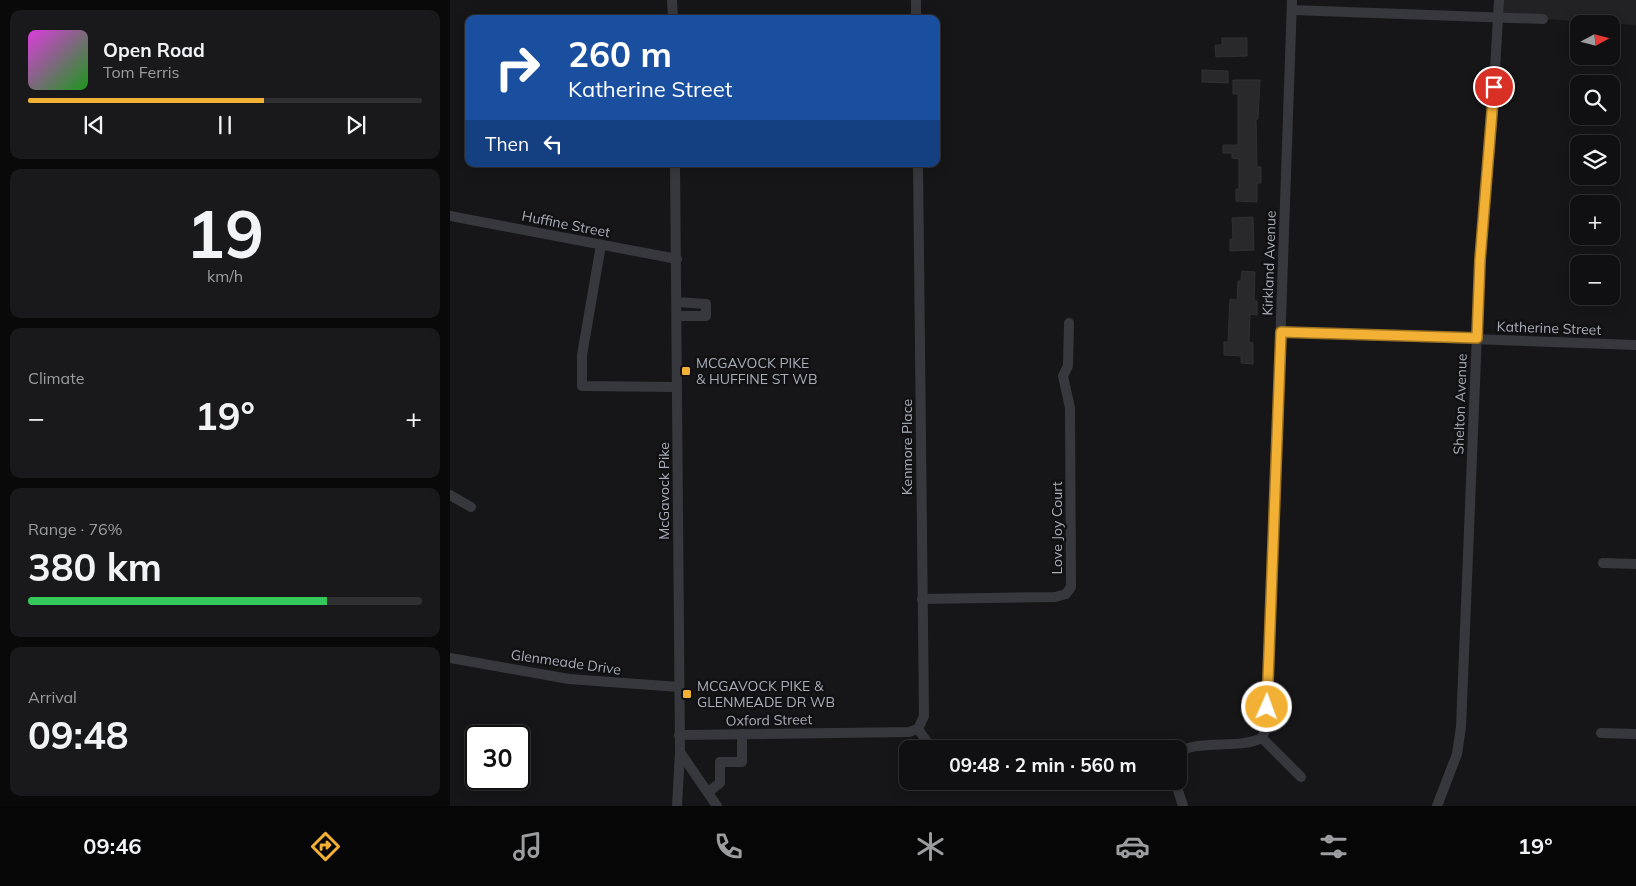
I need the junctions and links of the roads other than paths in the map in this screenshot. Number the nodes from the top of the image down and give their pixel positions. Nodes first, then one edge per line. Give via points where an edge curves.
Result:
1 (672, 0) edge
2 (916, 0) edge
3 (1499, 0) edge
4 (1292, 5) edge
5 (672, 15) edge
6 (916, 15) edge
7 (1498, 16) junction
8 (1543, 19) dead end
9 (675, 167) edge
10 (918, 167) edge
11 (450, 216) edge
12 (601, 245) junction
13 (677, 260) junction
14 (677, 302) junction
15 (677, 316) junction
16 (1069, 323) dead end
17 (1281, 332) junction
18 (1477, 338) junction
19 (1636, 345) edge
20 (677, 387) junction
21 (450, 495) edge
22 (472, 507) dead end
23 (1603, 563) dead end
24 (1636, 564) edge
25 (922, 599) junction
26 (450, 658) edge
27 (678, 687) junction
28 (918, 729) junction
29 (1601, 733) dead end
30 (742, 734) junction
31 (1636, 734) edge
32 (679, 735) junction
33 (1262, 738) junction
34 (926, 740) edge
35 (1187, 748) edge
36 (680, 752) junction
37 (1301, 777) dead end
38 (1178, 790) edge
39 (708, 792) junction
40 (677, 806) edge
41 (717, 806) edge
42 (1183, 806) edge
43 (1437, 806) edge

1 - 5 street
2 - 6 street
3 - 7 street, Shelton Avenue
4 - 7 street
4 - 17 street, Kirkland Avenue
7 - 8 street
7 - 18 street, Shelton Avenue
9 - 13 street, McGavock Pike
10 - 25 street, Kenmore Place
11 - 12 street, Huffine Street
12 - 13 street, Huffine Street
12 - 20 street via 582,354 582,386
13 - 14 street, McGavock Pike
14 - 15 street, McGavock Pike
14 - 15 street via 706,304 706,316
15 - 20 street, McGavock Pike
16 - 25 street, Love Joy Court via 1068,366 1063,376 1070,408 1071,587 1066,594 1055,597
17 - 18 street, Katherine Street
17 - 33 street, Kirkland Avenue via 1267,725
18 - 19 street, Katherine Street
18 - 43 street, Shelton Avenue via 1462,727 1457,754
20 - 27 street, McGavock Pike
21 - 22 street
23 - 24 street
25 - 28 street, Kenmore Place via 924,720
26 - 27 street, Glenmeade Drive via 569,679
27 - 32 street, McGavock Pike
28 - 30 street, Oxford Street via 908,732
28 - 34 street
29 - 31 street
30 - 32 street, Oxford Street
30 - 39 street via 742,762 720,762 720,783
32 - 36 street, McGavock Pike
33 - 35 street via 1251,743
33 - 37 street
36 - 39 street
36 - 40 street, McGavock Pike
38 - 42 street
39 - 41 street

